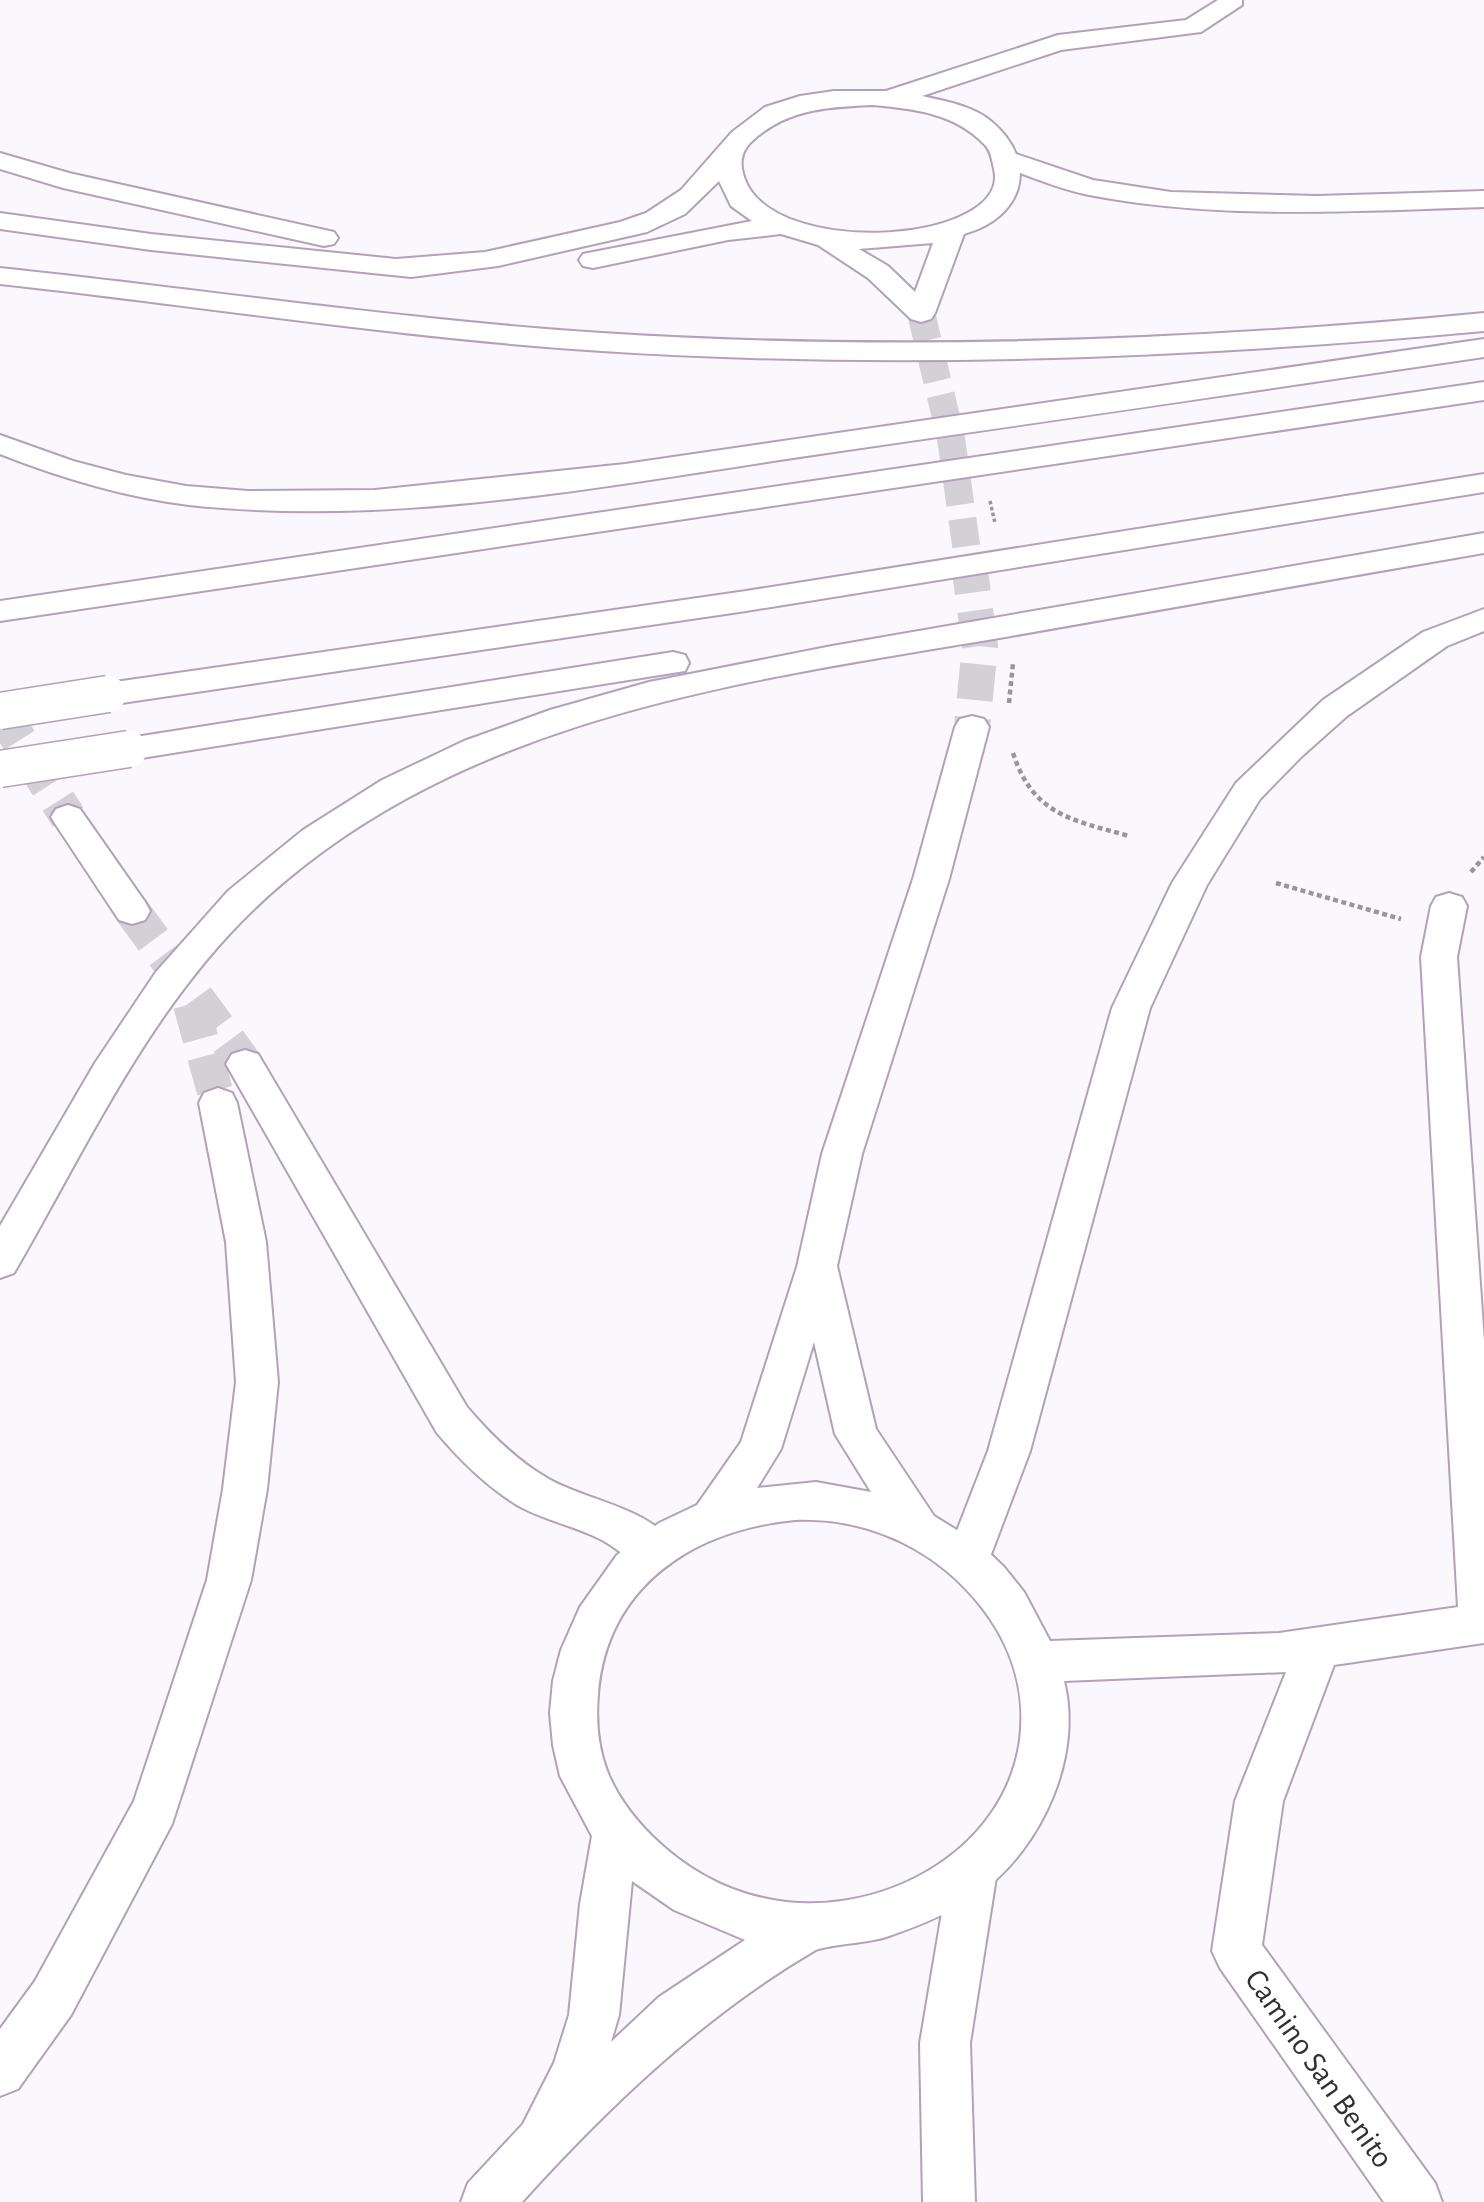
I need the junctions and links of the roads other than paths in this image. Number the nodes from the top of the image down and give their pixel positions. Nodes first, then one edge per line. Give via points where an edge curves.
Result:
1 (1230, 0) edge
2 (987, 66) junction
3 (891, 97) junction
4 (967, 118) junction
5 (732, 148) junction
6 (1007, 159) junction
7 (0, 161) edge
8 (1484, 199) edge
9 (0, 221) edge
10 (780, 226) junction
11 (952, 230) junction
12 (820, 238) junction
13 (532, 249) junction
14 (386, 268) junction
15 (0, 276) edge
16 (1484, 322) edge
17 (1484, 348) edge
18 (1484, 391) edge
19 (0, 444) edge
20 (1484, 483) edge
21 (1484, 543) edge
22 (1347, 568) junction
23 (0, 611) edge
24 (1484, 619) edge
25 (0, 711) edge
26 (972, 727) tunnel mouth
27 (0, 769) edge
28 (68, 817) tunnel mouth
29 (132, 911) tunnel mouth
30 (1446, 918) road end
31 (245, 1064) tunnel mouth
32 (218, 1103) tunnel mouth
33 (0, 1262) edge
34 (817, 1268) junction
35 (713, 1517) junction
36 (918, 1527) junction
37 (654, 1550) junction
38 (968, 1559) junction
39 (1483, 1623) edge
40 (1318, 1648) junction
41 (1037, 1662) junction
42 (616, 1833) junction
43 (972, 1871) junction
44 (810, 1925) junction
45 (0, 2071) edge
46 (537, 2147) junction
47 (487, 2202) edge
48 (949, 2202) edge
49 (1416, 2202) edge

1 - 2 main road via 1230,5 1192,27 1058,43
2 - 3 main road
2 - 4 main road
3 - 4 main road via 932,104
3 - 5 main road via 850,96 787,108 749,128
4 - 6 main road via 993,137
5 - 10 main road via 727,169 734,190 752,209
5 - 13 main road via 695,195 655,219
6 - 8 main road via 1088,187 1171,200 1317,204
6 - 11 main road via 1009,180 1000,199 981,216
7 - 13 main road via 310,237
9 - 14 main road
10 - 12 main road
10 - 14 main road via 728,232 606,259 472,271
11 - 12 main road via 911,241 865,243
11 - 12 main road via 921,313 878,272
13 - 14 main road via 473,262
15 - 16 main road via 475,332 770,349 1002,352 1122,348 1288,340
17 - 19 main road via 734,457 399,499 276,504 167,494 79,474
18 - 23 main road
20 - 25 main road, bridge via 746,601
21 - 22 main road
22 - 27 main road, bridge via 696,660
22 - 33 main road via 712,677 569,713 418,774 337,822 289,859 211,934 163,992 107,1073
24 - 38 main road via 1435,639 1335,708 1289,749 1248,792 1190,883 1131,1008 1009,1451
26 - 34 main road via 931,878 842,1154
28 - 29 main road
30 - 39 main road via 1439,957
31 - 37 main road via 452,1420 480,1453 533,1492 618,1527
32 - 45 main road via 246,1242 257,1382 229,1580 155,1808 53,1998
34 - 35 main road via 760,1449
34 - 36 main road via 856,1434
35 - 36 main road via 747,1507 816,1501 863,1507
35 - 37 main road
36 - 38 main road
37 - 42 main road via 610,1595 582,1650 573,1712 584,1775
38 - 41 main road via 1010,1605
39 - 40 main road
40 - 41 main road
40 - 49 main road, Camino San Benito via 1259,1801 1237,1951
41 - 43 main road via 1046,1717 1038,1773 1013,1825
42 - 44 main road via 667,1881 725,1912 790,1926
42 - 46 main road via 594,2015 576,2073
43 - 44 main road via 918,1905 856,1924
43 - 48 main road via 945,2043
44 - 46 main road via 677,2014
46 - 47 main road

